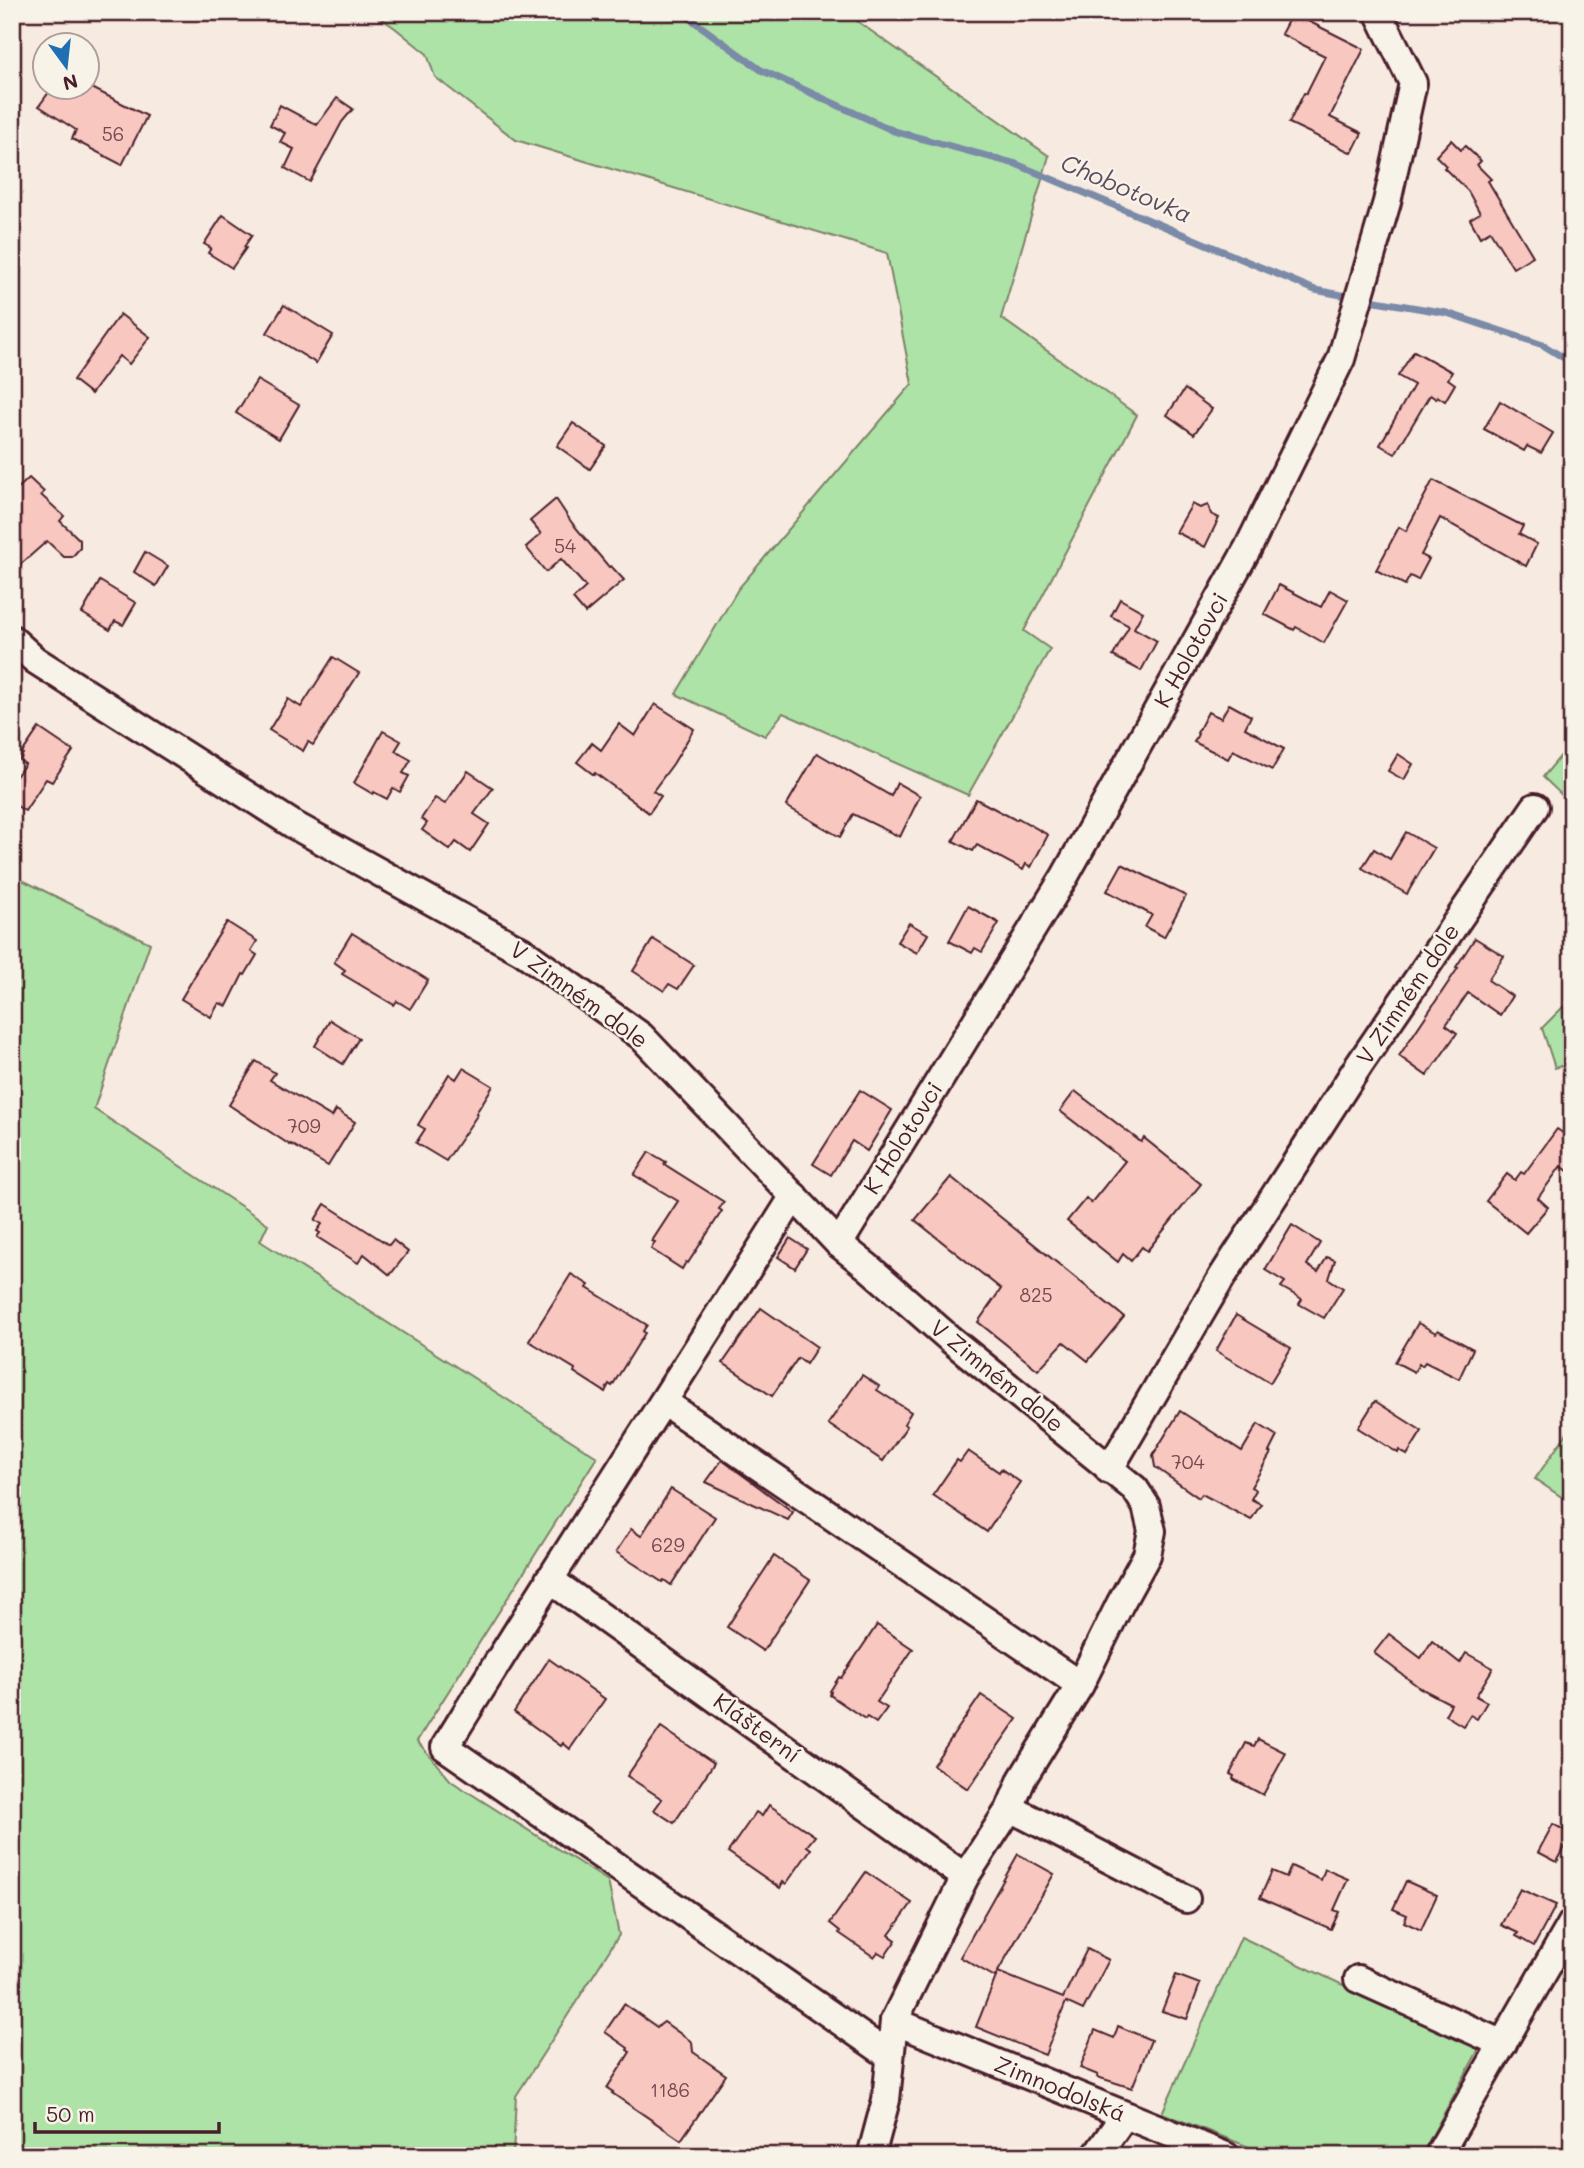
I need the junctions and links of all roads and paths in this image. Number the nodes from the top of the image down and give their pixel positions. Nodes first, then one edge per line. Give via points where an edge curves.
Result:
1 (1389, 17) edge
2 (12, 639) edge
3 (1535, 807) dead end
4 (794, 1196) junction
5 (839, 1244) junction
6 (664, 1402) junction
7 (1110, 1470) junction
8 (549, 1579) junction
9 (1080, 1685) junction
10 (1010, 1808) junction
11 (965, 1878) junction
12 (1185, 1899) dead end
13 (1572, 1923) edge
14 (1358, 1979) dead end
15 (894, 2021) junction
16 (1503, 2044) junction
17 (890, 2056) junction
18 (1124, 2116) junction
19 (871, 2156) edge
20 (1096, 2156) edge
21 (1226, 2156) edge
22 (1438, 2156) edge

1 - 5 street, K Holotovci via 1413,83 1387,202 1341,359 1248,548 1065,877
2 - 4 street, V Zimném dole via 35,660 294,825 533,959 641,1036
3 - 7 street, V Zimném dole via 1236,1254
4 - 5 street, V Zimném dole
4 - 6 street
5 - 7 street, V Zimném dole
6 - 8 street
6 - 9 street
7 - 9 street, V Zimném dole via 1135,1489 1146,1506 1152,1531 1147,1555
8 - 11 street, Klášterní
8 - 17 street via 445,1748
9 - 10 street via 1022,1779
10 - 11 street
10 - 12 street
11 - 15 street
13 - 16 street
14 - 16 street
15 - 17 street
15 - 18 street, Zimnodolská
16 - 22 street
17 - 19 street via 886,2100
18 - 20 street
18 - 21 street, Zimnodolská

